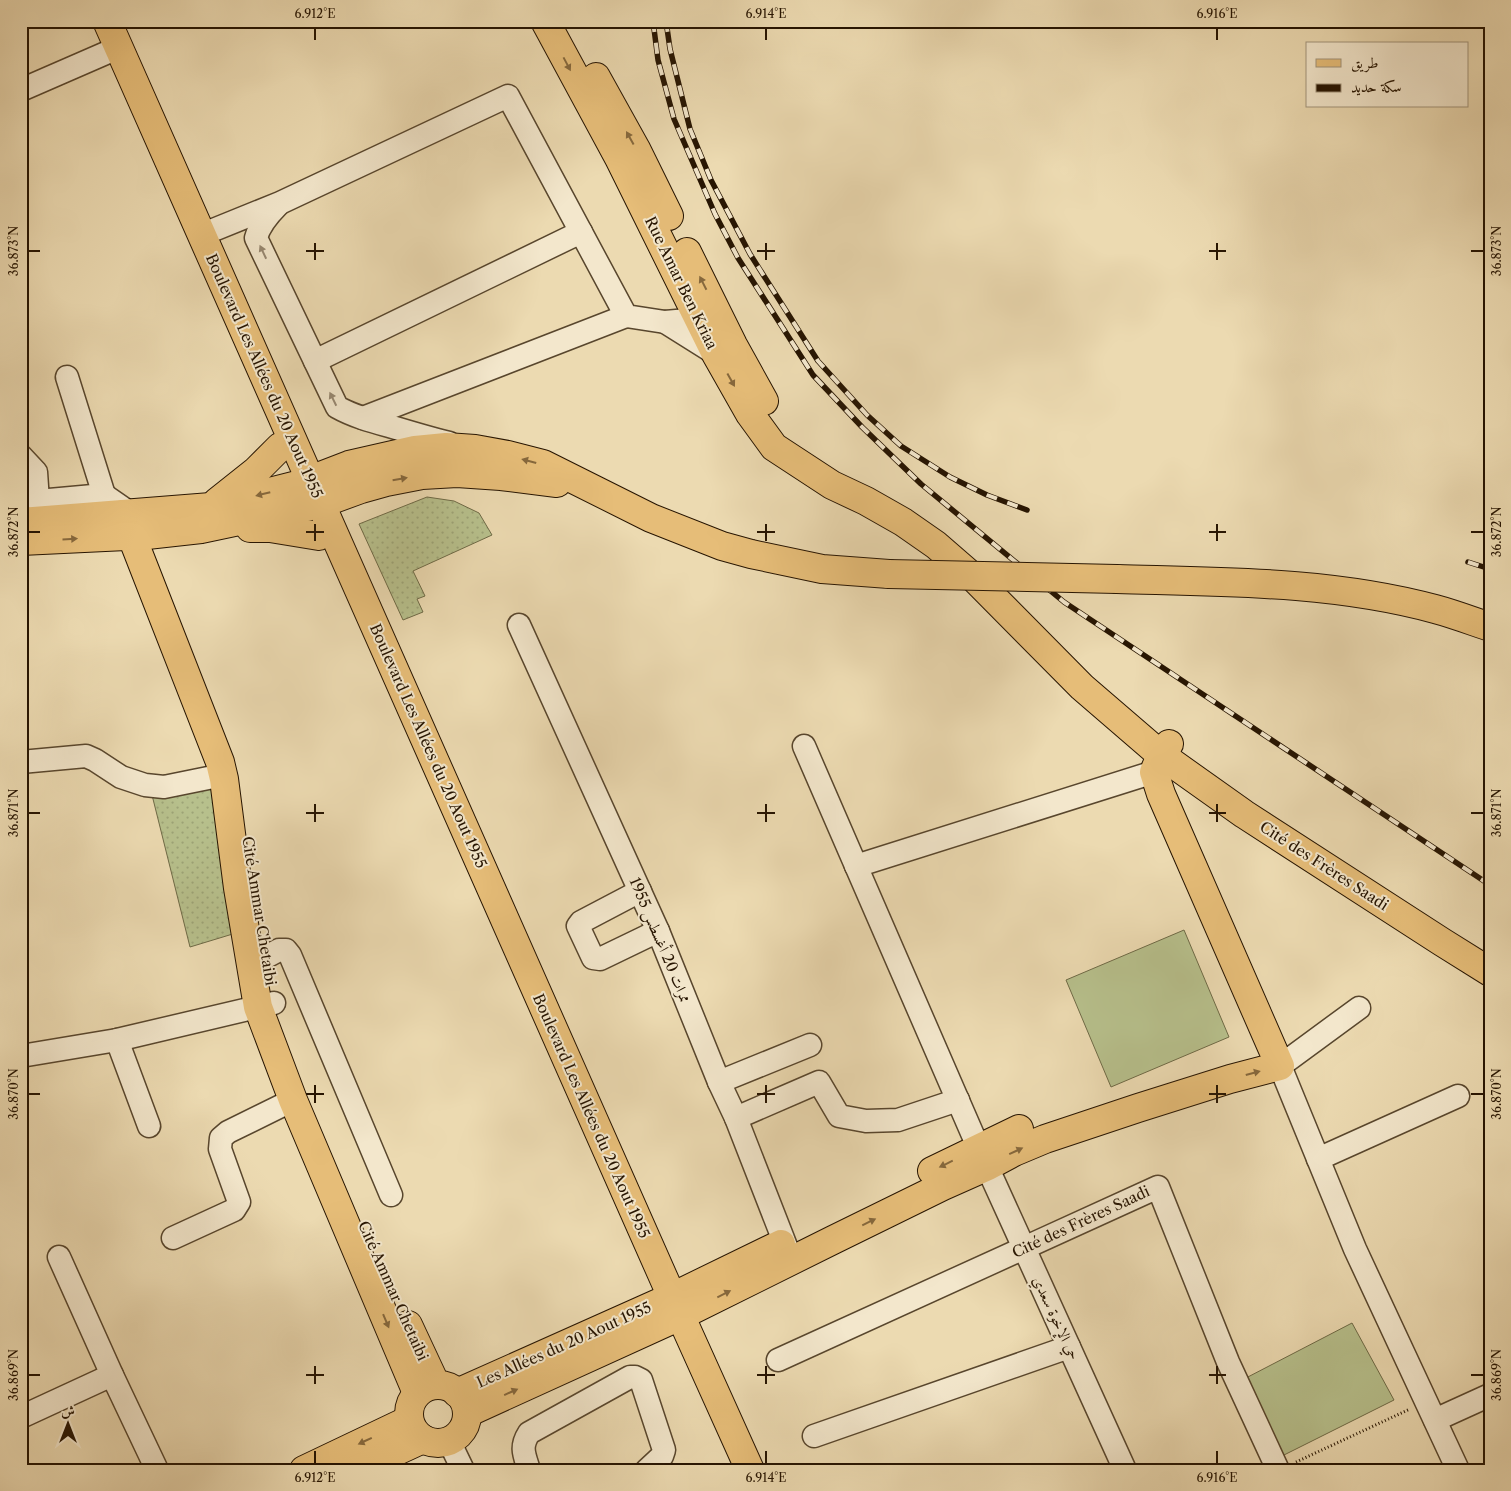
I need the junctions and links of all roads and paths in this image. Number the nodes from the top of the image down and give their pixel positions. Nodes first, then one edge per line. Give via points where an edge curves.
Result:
1 (92, 21) edge
2 (107, 21) edge
3 (545, 21) edge
4 (566, 21) edge
5 (106, 53) junction
6 (21, 90) edge
7 (280, 203) junction
8 (581, 232) junction
9 (202, 235) junction
10 (708, 314) junction
11 (626, 316) junction
12 (665, 322) junction
13 (716, 354) junction
14 (314, 362) junction
15 (67, 377) dead end
16 (363, 418) junction
17 (475, 449) junction
18 (21, 456) edge
19 (302, 480) junction
20 (589, 488) junction
21 (361, 489) junction
22 (104, 495) junction
23 (866, 501) junction
24 (206, 518) junction
25 (21, 522) edge
26 (134, 522) junction
27 (327, 536) junction
28 (21, 541) edge
29 (518, 625) dead end
30 (1490, 627) edge
31 (1054, 658) joint
32 (188, 660) junction
33 (804, 746) dead end
34 (1162, 757) junction
35 (21, 762) edge
36 (223, 776) junction
37 (856, 866) junction
38 (640, 891) junction
39 (658, 931) junction
40 (1490, 955) edge
41 (264, 958) junction
42 (1490, 972) edge
43 (266, 1005) junction
44 (1359, 1008) dead end
45 (117, 1040) junction
46 (810, 1045) dead end
47 (21, 1056) edge
48 (1276, 1057) junction
49 (719, 1082) junction
50 (1458, 1096) dead end
51 (293, 1100) junction
52 (958, 1100) junction
53 (736, 1118) junction
54 (149, 1126) dead end
55 (984, 1157) junction
56 (1318, 1160) junction
57 (391, 1195) dead end
58 (173, 1238) dead end
59 (1024, 1248) junction
60 (788, 1251) junction
61 (59, 1258) dead end
62 (670, 1309) junction
63 (1069, 1347) junction
64 (778, 1360) dead end
65 (112, 1375) junction
66 (1490, 1395) edge
67 (444, 1396) junction
68 (1431, 1411) junction
69 (21, 1417) edge
70 (427, 1433) junction
71 (814, 1436) dead end
72 (1283, 1468) edge
73 (157, 1470) edge
74 (304, 1470) edge
75 (356, 1470) edge
76 (463, 1470) edge
77 (529, 1470) edge
78 (647, 1470) edge
79 (735, 1470) edge
80 (750, 1470) edge
81 (1125, 1470) edge
82 (1458, 1470) edge

1 - 5 main road, Boulevard Les Allées du 20 Aout 1955
2 - 9 main road, Boulevard Les Allées du 20 Aout 1955
3 -> 10 main road, Rue Amar Ben Kriaa
10 -> 4 main road, Rue Amar Ben Kriaa via 636,149
5 - 6 street
5 - 19 main road, Boulevard Les Allées du 20 Aout 1955
7 - 8 street via 508,96
7 - 9 street
14 -> 7 street via 256,238 265,220
8 - 11 street
8 - 14 street
9 - 19 main road, Boulevard Les Allées du 20 Aout 1955
10 - 12 street
10 - 13 main road, Rue Amar Ben Kriaa
10 - 23 main road, Rue Amar Ben Kriaa via 733,345 776,419
11 - 12 street
11 - 16 street
12 - 13 street
13 -> 23 main road, Rue Amar Ben Kriaa via 750,414 774,447 832,484
16 -> 14 street via 337,407
15 - 22 street
16 - 17 street
17 - 19 main road via 415,450 349,464
20 -> 17 main road via 543,464
18 - 22 street via 36,472 38,501
19 - 21 main road
19 - 24 main road
19 - 24 main road via 256,471
19 - 27 main road, Boulevard Les Allées du 20 Aout 1955
21 -> 20 main road via 422,475 457,473
20 - 30 main road, bridge via 674,528 722,546 822,569 889,574 1280,585 1332,590 1422,606
21 - 27 main road via 341,509
22 - 26 street
23 - 31 main road, Rue Amar Ben Kriaa via 903,522 968,572
24 - 26 main road
24 - 27 main road
25 - 26 main road
28 -> 26 main road
26 - 32 main road, Cité Ammar Chetaibi
27 - 62 main road, Boulevard Les Allées du 20 Aout 1955
29 - 38 street, ممرات 20 أغسطس 1955
31 - 34 main road, Cité des Frères Saadi via 1088,682
32 - 36 main road, Cité Ammar Chetaibi
32 - 41 main road, Cité Ammar Chetaibi via 236,760
33 - 37 street
34 - 37 street
34 - 40 main road, Cité des Frères Saadi via 1338,860
34 - 42 main road, Cité des Frères Saadi via 1244,814
34 - 48 main road via 1164,801
35 - 36 street via 86,756 121,777 164,787
36 - 43 main road, Cité Ammar Chetaibi via 238,888
37 - 52 street
38 - 39 street, ممرات 20 أغسطس 1955
38 - 39 street via 578,926 596,960
39 - 49 street, ممرات 20 أغسطس 1955
41 - 43 main road, Cité Ammar Chetaibi
41 - 57 street via 279,950 286,950 290,955
43 - 45 street
43 - 51 main road, Cité Ammar Chetaibi
43 - 67 main road, Cité Ammar Chetaibi via 374,1252
44 - 48 street
45 - 47 street
45 - 54 street
46 - 49 street
48 - 55 main road via 1230,1079 1059,1134 1014,1152
48 - 56 street
49 - 53 street, ممرات 20 أغسطس 1955
50 - 56 street
51 - 58 street via 221,1138 220,1148 239,1202 234,1210
51 -> 67 main road, Cité Ammar Chetaibi
52 - 53 street via 898,1120 866,1121 840,1116 819,1082
52 - 55 street
53 - 60 street, ممرات 20 أغسطس 1955
55 - 59 street, حي الإخوة سعدي
55 - 60 main road via 943,1186
56 - 68 street via 1355,1249
59 - 63 street, حي الإخوة سعدي
59 - 64 street, Cité des Frères Saadi
59 - 72 street, Cité des Frères Saadi via 1158,1187 1228,1362
60 - 62 main road
61 - 65 street
62 - 67 main road, Les Allées du 20 Aout 1955
62 - 79 main road, Boulevard Les Allées du 20 Aout 1955
62 - 80 main road, Boulevard Les Allées du 20 Aout 1955
63 - 71 street
63 - 81 street, حي الإخوة سعدي
65 - 69 street
65 - 73 street
66 - 68 street
67 - 70 main road via 410,1406
67 - 70 main road via 466,1421 456,1436
68 - 72 path
68 - 82 street
70 -> 74 main road
70 - 75 main road
70 - 76 street
77 - 78 street via 523,1442 529,1433 630,1377 636,1377 641,1380 664,1450

